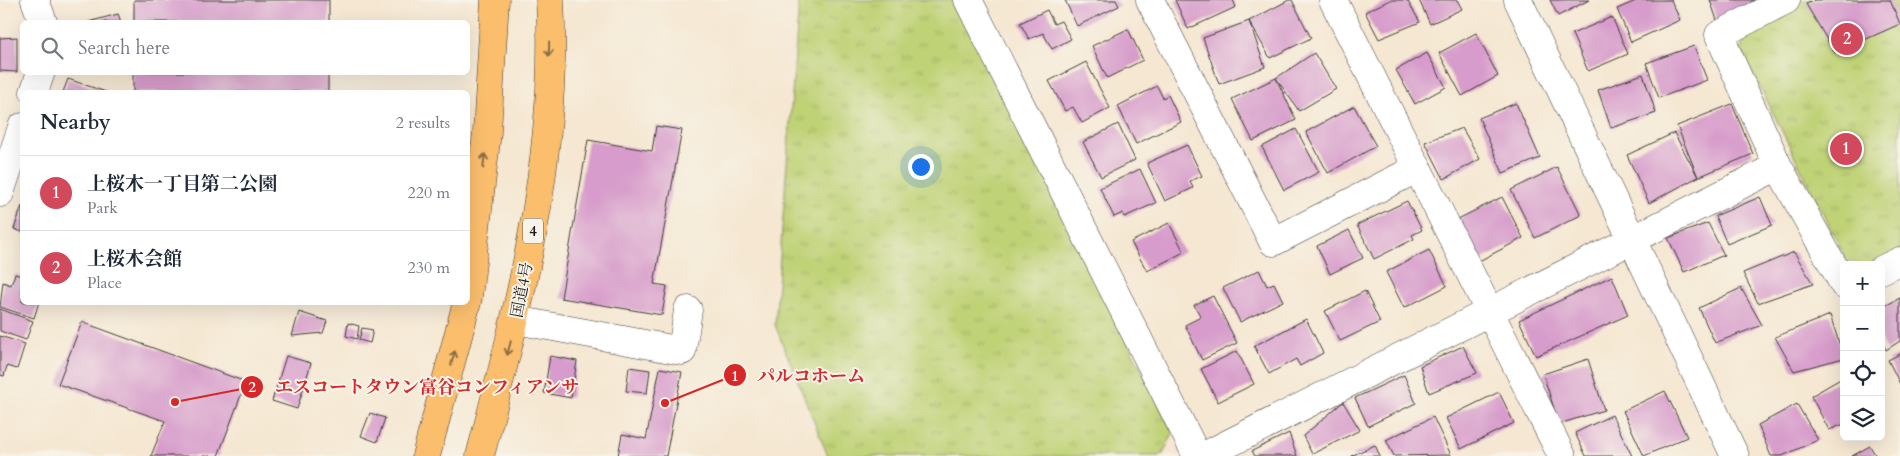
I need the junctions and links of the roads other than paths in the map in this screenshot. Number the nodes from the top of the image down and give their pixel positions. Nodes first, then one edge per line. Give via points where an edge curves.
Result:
1 (35, 0) edge
2 (495, 0) edge
3 (550, 0) edge
4 (968, 0) edge
5 (1150, 0) edge
6 (1333, 0) edge
7 (1518, 0) edge
8 (1786, 0) edge
9 (42, 20) edge
10 (40, 75) edge
11 (35, 90) edge
12 (20, 133) edge
13 (1778, 166) junction
14 (1416, 169) junction
15 (0, 193) edge
16 (1632, 239) junction
17 (1900, 261) edge
18 (1885, 268) edge
19 (1840, 278) edge
20 (470, 280) edge
21 (466, 305) edge
22 (688, 310) dead end
23 (1490, 312) junction
24 (516, 320) junction
25 (1555, 454) edge
26 (426, 456) edge
27 (480, 456) edge
28 (1197, 456) edge
29 (1204, 456) edge
30 (1735, 456) edge

1 - 9 street
20 -> 2 highway via 488,132
3 -> 24 highway, 国道4号 / 4 via 549,103 535,223
4 - 28 street
5 - 14 street via 1273,242
6 - 14 street
7 - 16 street
8 - 13 street via 1719,35
10 - 11 street
12 - 15 street
13 - 16 street
13 - 19 street
14 - 23 street
16 - 23 street
16 - 30 street
17 - 18 street
26 -> 21 highway
22 - 24 street via 682,351
23 - 25 street
23 - 29 street
24 -> 27 highway, 国道4号 / 4

